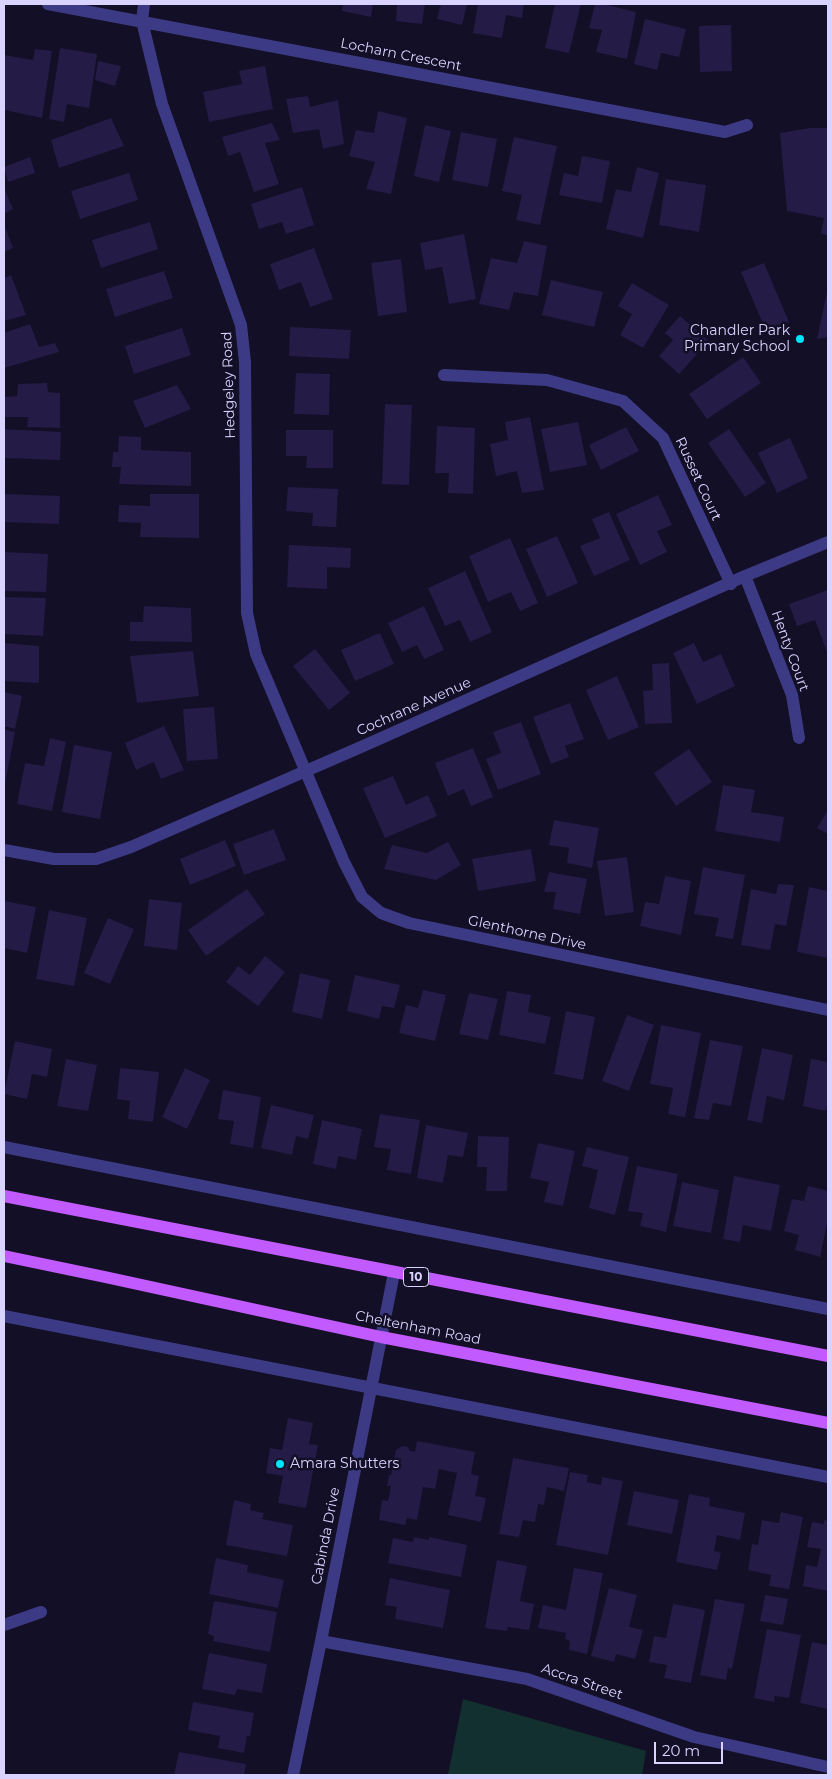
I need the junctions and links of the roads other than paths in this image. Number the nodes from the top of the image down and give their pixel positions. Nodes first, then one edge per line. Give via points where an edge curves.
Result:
1 (48, 4) edge
2 (144, 4) edge
3 (142, 21) junction
4 (747, 125) dead end
5 (444, 375) dead end
6 (828, 542) edge
7 (745, 576) junction
8 (730, 584) junction
9 (799, 738) dead end
10 (306, 772) junction
11 (4, 850) edge
12 (828, 1010) edge
13 (4, 1147) edge
14 (4, 1196) edge
15 (4, 1256) edge
16 (394, 1273) junction
17 (828, 1309) edge
18 (4, 1316) edge
19 (382, 1337) junction
20 (828, 1356) edge
21 (371, 1388) junction
22 (828, 1423) edge
23 (828, 1477) edge
24 (41, 1612) dead end
25 (4, 1625) edge
26 (321, 1641) junction
27 (828, 1767) edge
28 (293, 1775) edge

1 - 3 street, Locharn Crescent
2 - 3 street, Hedgeley Road
3 - 4 street, Locharn Crescent via 725,132
3 - 10 street, Hedgeley Road via 162,104 242,325 247,613 256,654
5 - 8 street, Russet Court via 547,380 623,401 663,438
6 - 7 street, Cochrane Avenue
7 - 8 street, Cochrane Avenue
7 - 9 street, Henty Court via 792,695
8 - 10 street, Cochrane Avenue
10 - 11 street, Cochrane Avenue via 96,860 54,859
10 - 12 street, Glenthorne Drive via 362,898 381,914 409,923
13 - 17 street
14 - 16 main road, 10
15 - 19 main road, Cheltenham Road
16 - 19 street, Cabinda Drive
16 - 20 main road, 10
18 - 21 street
19 - 21 street, Cabinda Drive
19 - 22 main road, Cheltenham Road
21 - 23 street
21 - 26 street, Cabinda Drive
24 - 25 street
26 - 27 street, Accra Street via 527,1679 694,1737
26 - 28 street, Cabinda Drive

